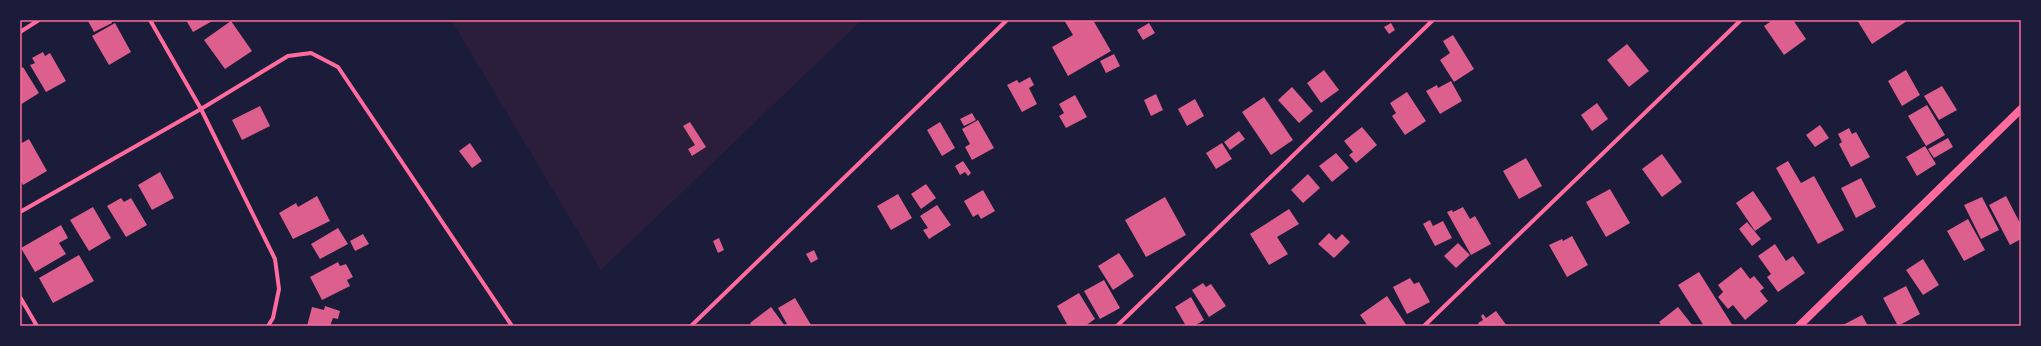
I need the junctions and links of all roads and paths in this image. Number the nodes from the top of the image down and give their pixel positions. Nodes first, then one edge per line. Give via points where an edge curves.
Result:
1 (39, 20) edge
2 (150, 20) edge
3 (1006, 20) edge
4 (1433, 20) edge
5 (1741, 20) edge
6 (20, 32) edge
7 (201, 109) junction
8 (2021, 109) edge
9 (20, 212) edge
10 (20, 297) edge
11 (37, 326) edge
12 (268, 326) edge
13 (512, 326) edge
14 (691, 326) edge
15 (1118, 326) edge
16 (1424, 326) edge
17 (1799, 326) edge

1 - 6 street
2 - 7 street
3 - 14 street
4 - 15 street
5 - 16 street
7 - 9 street
7 - 12 street via 275,259 279,289 273,318
7 - 13 street via 288,56 311,53 338,67
8 - 17 main road
10 - 11 street

